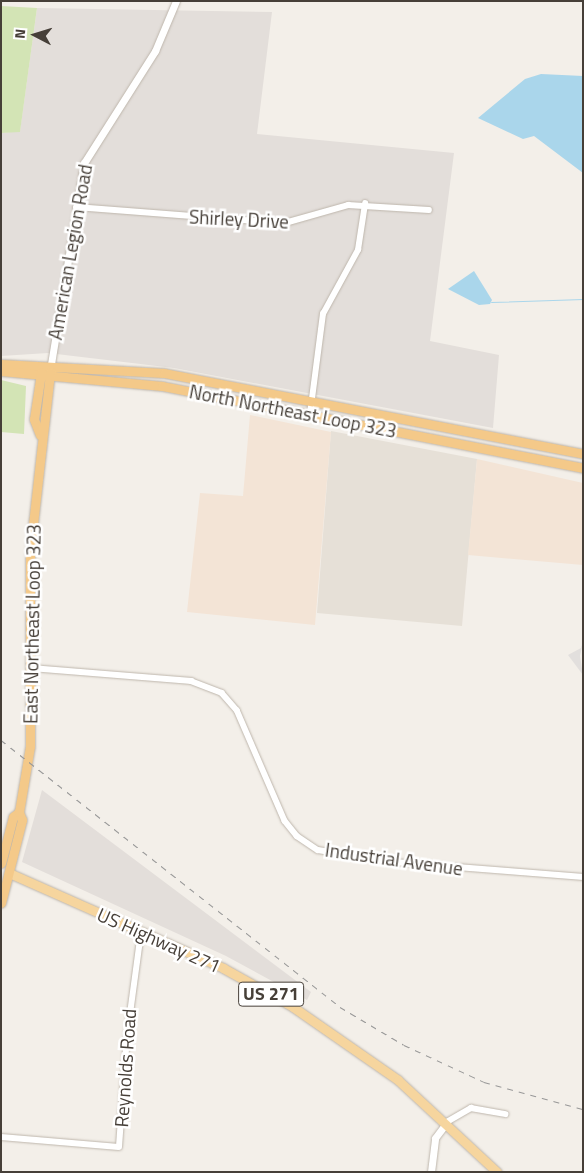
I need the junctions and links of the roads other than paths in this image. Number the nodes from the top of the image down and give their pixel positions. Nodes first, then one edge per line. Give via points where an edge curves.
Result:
1 (176, 1) edge
2 (365, 204) junction
3 (76, 207) junction
4 (429, 210) dead end
5 (1, 364) edge
6 (51, 364) junction
7 (1, 371) edge
8 (164, 373) junction
9 (38, 376) junction
10 (49, 377) junction
11 (162, 386) junction
12 (311, 401) junction
13 (359, 410) junction
14 (310, 414) junction
15 (356, 423) junction
16 (40, 435) junction
17 (562, 450) junction
18 (583, 454) edge
19 (559, 463) junction
20 (583, 468) edge
21 (31, 668) junction
22 (19, 812) junction
23 (1, 863) edge
24 (5, 872) edge
25 (583, 877) edge
26 (1, 904) edge
27 (141, 932) junction
28 (505, 1114) dead end
29 (447, 1122) junction
30 (1, 1136) edge
31 (431, 1172) edge
32 (497, 1172) edge

1 - 3 street, American Legion Road via 155,52 86,157
2 - 3 street, Shirley Drive via 340,206 286,223
2 - 4 street, Shirley Drive
2 - 12 street via 356,256 323,314
3 - 6 street, American Legion Road
5 - 6 highway, North Northeast Loop 323
6 - 8 highway, North Northeast Loop 323
6 - 9 highway
6 - 10 highway, American Legion Road
7 - 9 highway, North Northeast Loop 323
8 - 11 highway
8 - 12 highway, North Northeast Loop 323
9 - 10 highway, North Northeast Loop 323
9 - 16 highway, East Northeast Loop 323 via 34,419
10 - 11 highway, North Northeast Loop 323
10 - 16 highway, East Northeast Loop 323
11 - 14 highway, North Northeast Loop 323
12 - 13 highway, North Northeast Loop 323
12 - 14 street
13 - 15 highway
13 - 17 highway, North Northeast Loop 323
14 - 15 highway, North Northeast Loop 323
15 - 19 highway, North Northeast Loop 323
16 - 21 highway, East Northeast Loop 323 via 30,558
17 - 18 highway, North Northeast Loop 323
17 - 19 highway
19 - 20 highway, North Northeast Loop 323
21 - 22 highway, East Northeast Loop 323 via 30,746
21 - 25 street, Industrial Avenue via 191,681 222,692 237,710 285,821 297,836 318,850 394,862
22 - 23 highway, East Northeast Loop 323 via 13,817
22 - 24 highway, East Northeast Loop 323 via 22,820
24 - 26 highway, East Northeast Loop 323
24 - 27 main road, US Highway 271 / US 271
27 - 29 main road, US Highway 271 / US 271 via 242,978 313,1019 380,1066
27 - 30 street, Reynolds Road via 128,1018 119,1147
28 - 29 street via 478,1108 459,1112
29 - 31 street via 435,1138
29 - 32 main road, US Highway 271 / US 271

